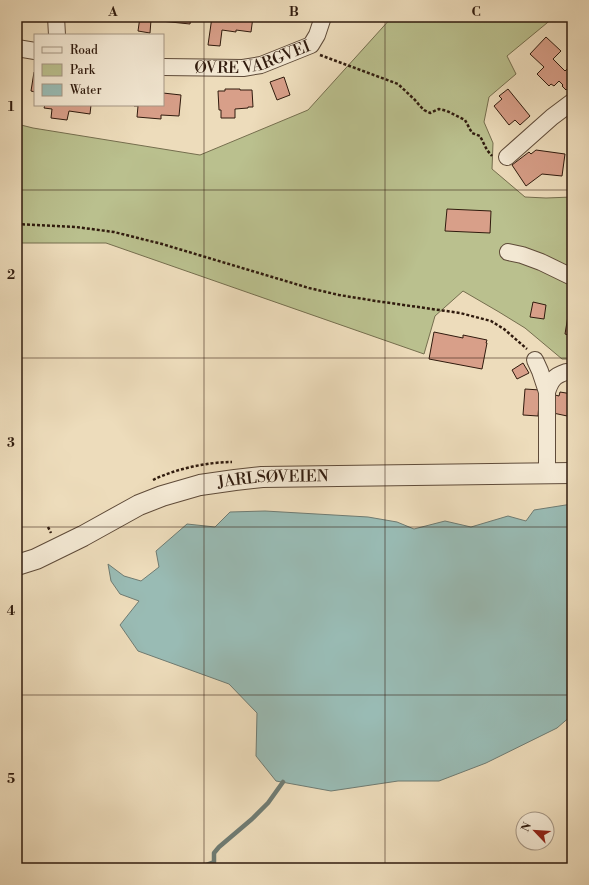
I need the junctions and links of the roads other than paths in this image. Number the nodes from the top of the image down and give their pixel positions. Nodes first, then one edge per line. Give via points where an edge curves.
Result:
1 (56, 17) edge
2 (323, 17) edge
3 (57, 34) edge
4 (17, 48) edge
5 (34, 52) edge
6 (164, 67) edge
7 (572, 102) edge
8 (507, 157) road end
9 (508, 252) dead end
10 (572, 277) edge
11 (569, 372) edge
12 (547, 392) junction
13 (547, 473) junction
14 (572, 473) edge
15 (17, 565) edge

1 - 3 street
2 - 6 street, ØVRE VARGVEI via 311,45 261,65 243,68
4 - 5 street
7 - 8 street
9 - 10 street via 541,262
11 - 12 street via 559,374 553,379
11 - 12 street via 535,360
12 - 13 street
13 - 14 street, JARLSØVEIEN
13 - 15 street, JARLSØVEIEN via 262,477 200,485 139,505 83,536 36,559

